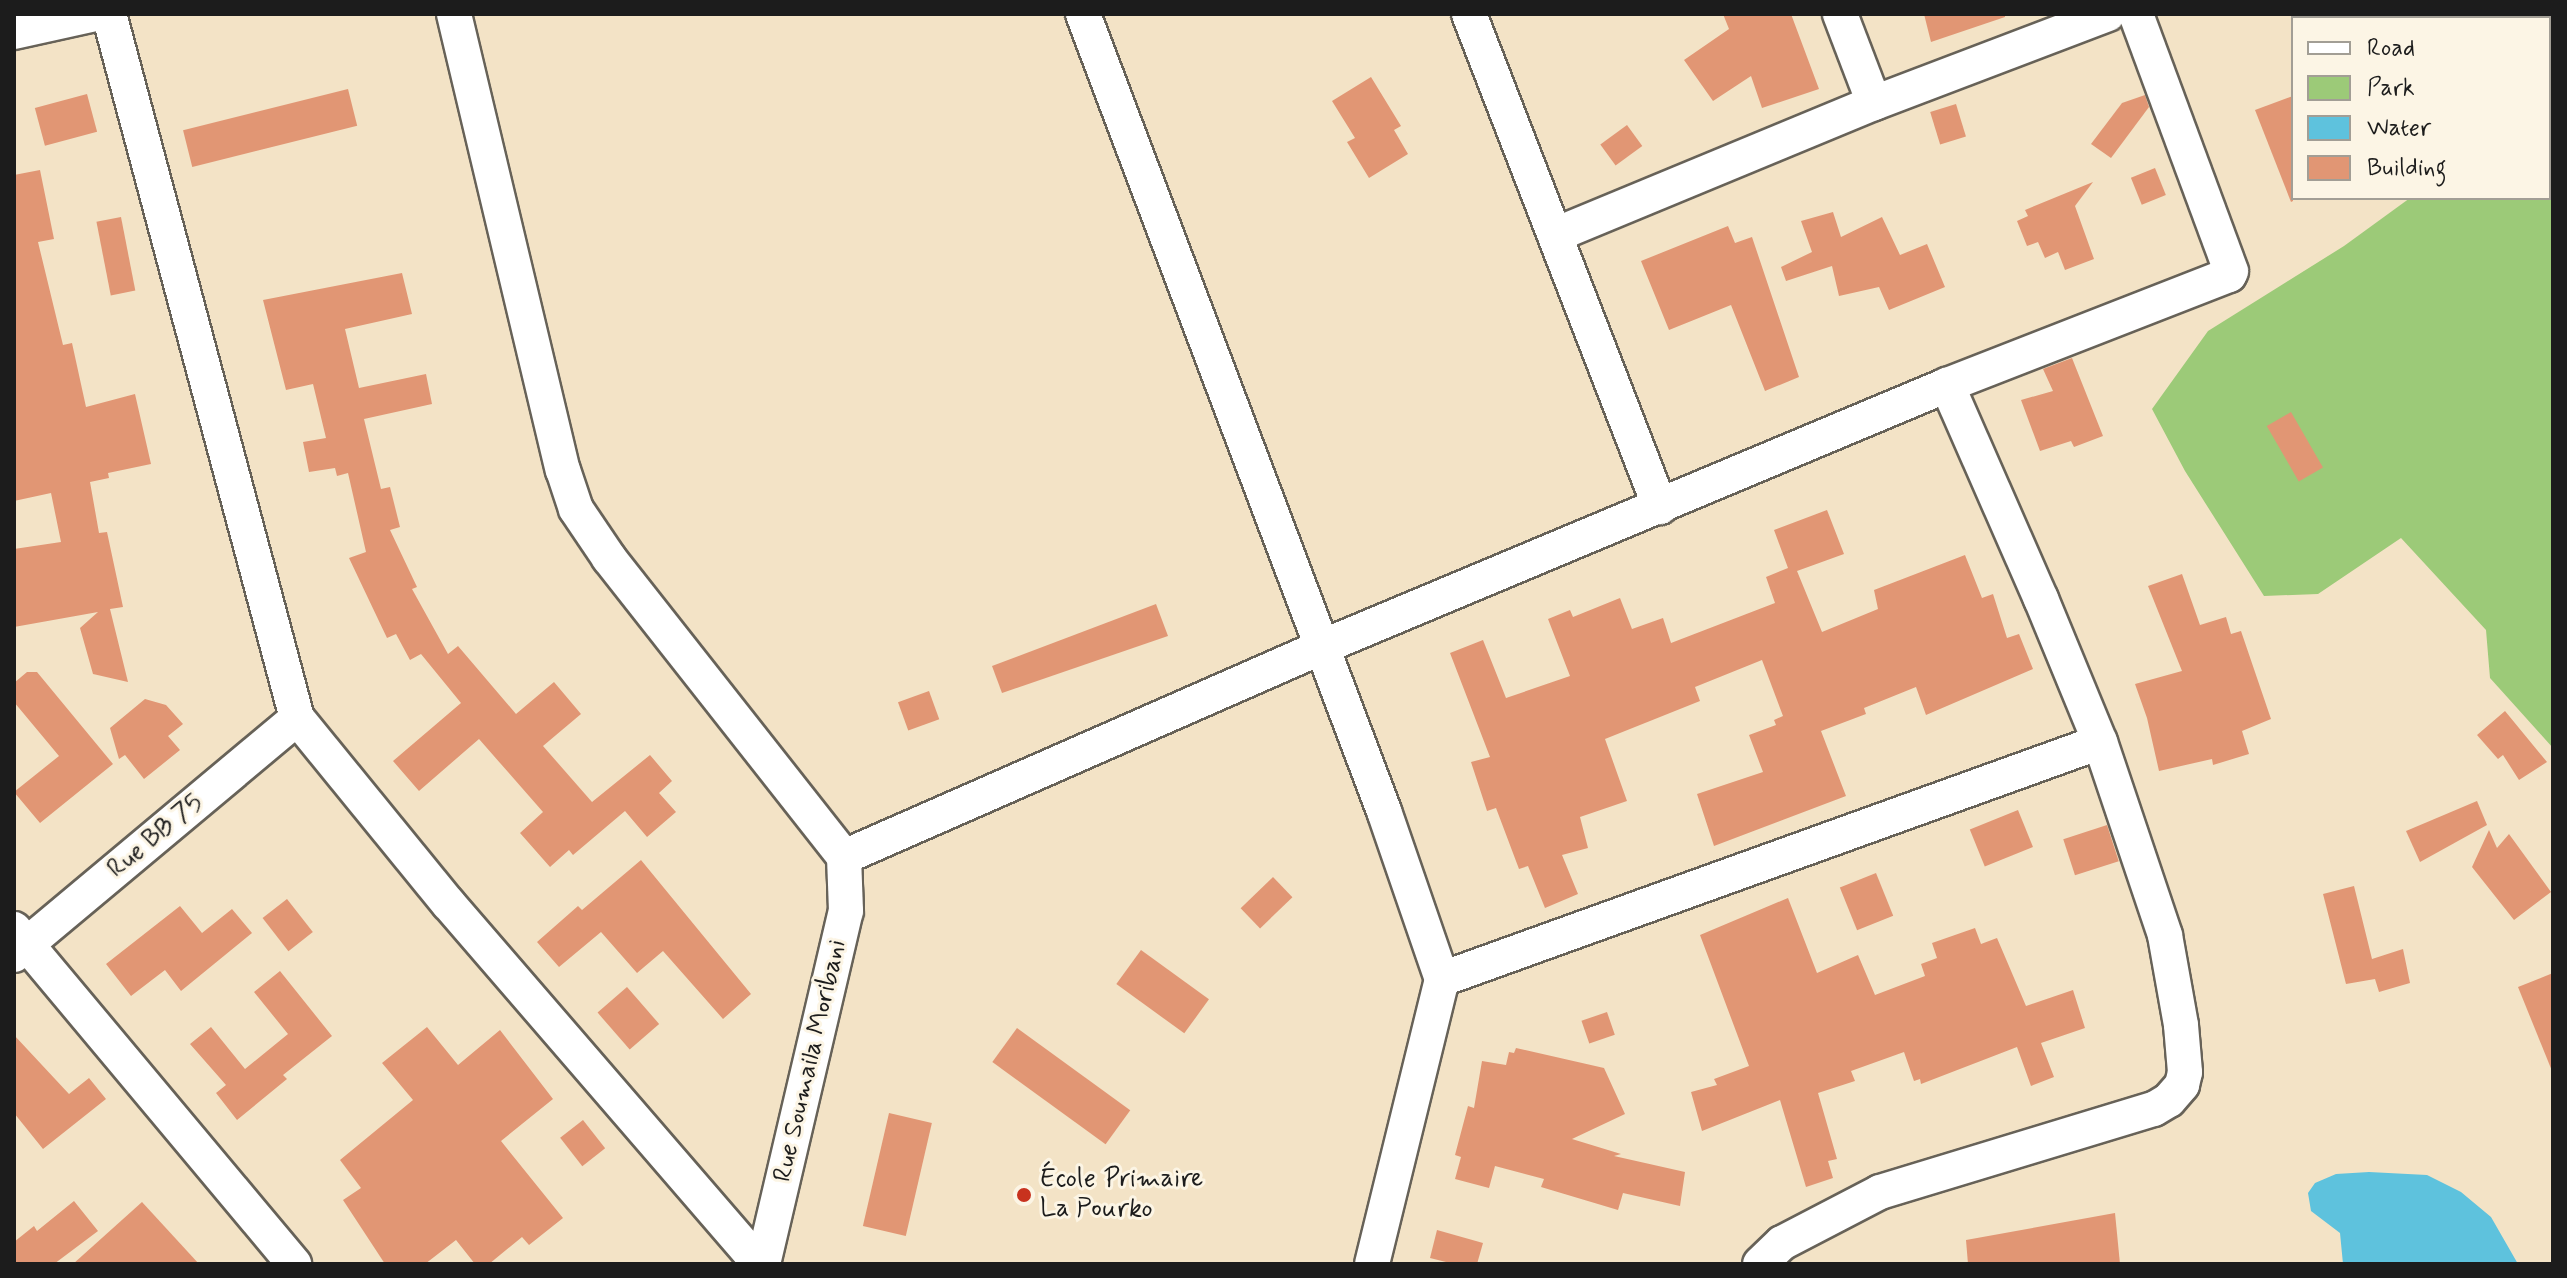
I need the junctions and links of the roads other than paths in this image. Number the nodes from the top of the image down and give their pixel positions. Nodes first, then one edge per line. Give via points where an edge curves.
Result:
1 (95, 14) edge
2 (109, 14) edge
3 (454, 14) edge
4 (1083, 14) edge
5 (1469, 14) edge
6 (1840, 14) edge
7 (2108, 14) edge
8 (2136, 14) edge
9 (14, 32) edge
10 (1874, 103) junction
11 (1555, 235) junction
12 (1947, 385) junction
13 (1660, 507) junction
14 (1322, 647) junction
15 (297, 718) junction
16 (2100, 742) junction
17 (844, 857) junction
18 (18, 943) edge
19 (1442, 979) junction
20 (294, 1264) edge
21 (762, 1264) edge
22 (1372, 1264) edge
23 (1760, 1264) edge

1 - 9 street
2 - 15 street
3 - 17 street via 576,509
4 - 14 street
5 - 11 street
6 - 10 street
7 - 10 street
8 - 12 street via 2231,273
10 - 11 street
11 - 13 street
12 - 13 street
12 - 16 street
13 - 14 street
14 - 17 street
14 - 19 street
15 - 18 street, Rue BB 75
15 - 21 street via 448,903
16 - 19 street
16 - 23 street via 2165,935 2177,987 2182,1085 2154,1109 1880,1192 1782,1243
17 - 21 street, Rue Soumaila Moribani via 846,911
18 - 20 street
19 - 22 street

